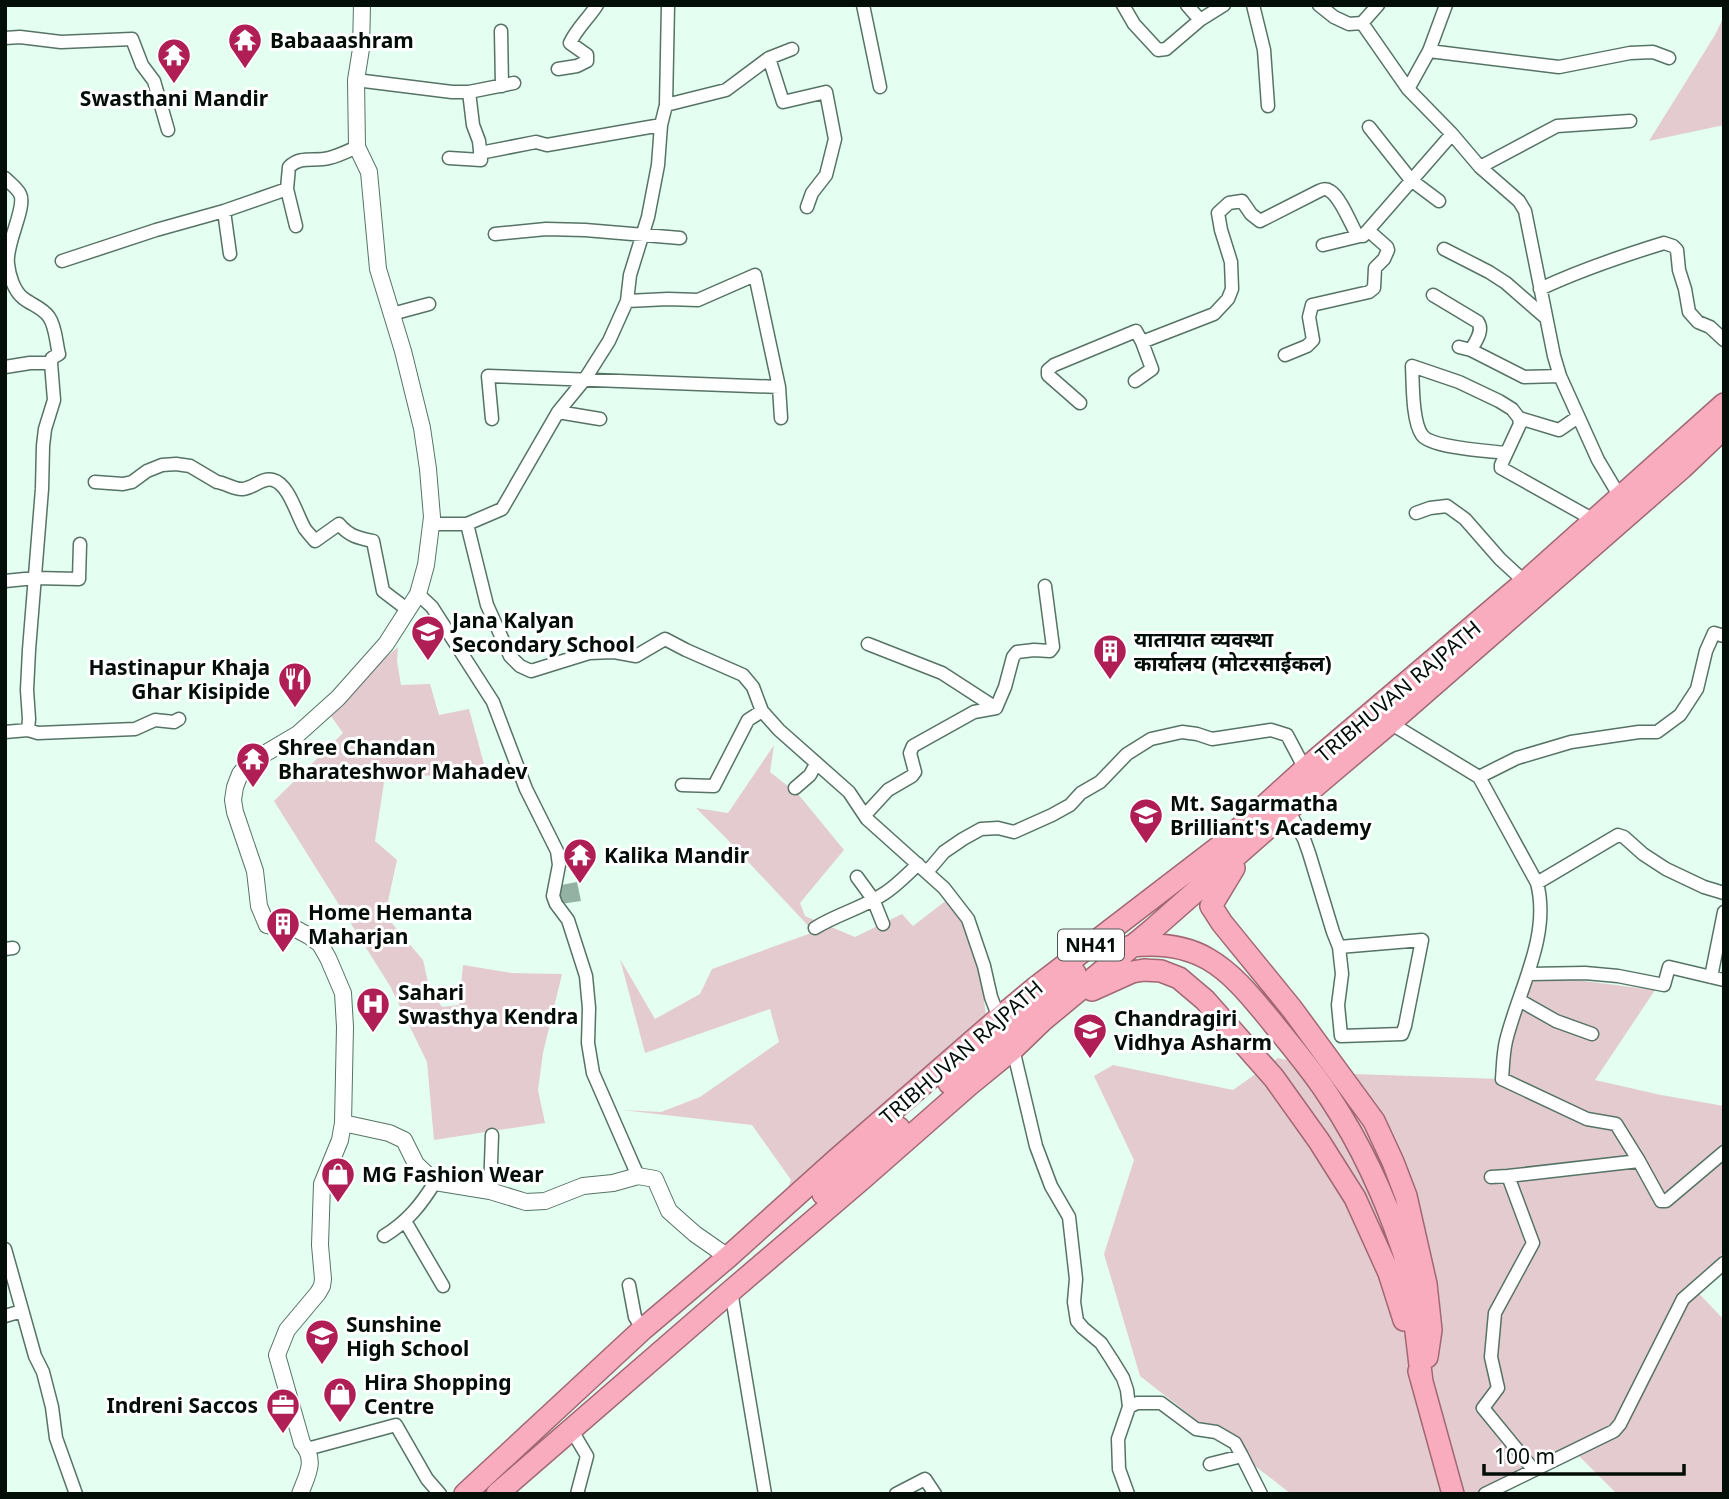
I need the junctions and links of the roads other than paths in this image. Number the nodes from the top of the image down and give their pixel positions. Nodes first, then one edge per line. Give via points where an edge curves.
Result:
1 (362, 5) edge
2 (597, 5) edge
3 (668, 5) edge
4 (863, 5) edge
5 (1124, 5) edge
6 (1187, 5) edge
7 (1224, 5) edge
8 (1253, 5) edge
9 (1319, 5) edge
10 (1378, 5) edge
11 (1446, 5) edge
12 (1200, 20) junction
13 (1362, 23) junction
14 (501, 31) dead end
15 (5, 38) edge
16 (792, 49) dead end
17 (1429, 51) junction
18 (769, 58) junction
19 (1669, 58) dead end
20 (558, 69) dead end
21 (356, 80) junction
22 (880, 87) dead end
23 (1408, 89) junction
24 (469, 92) junction
25 (666, 105) junction
26 (1268, 106) dead end
27 (1630, 121) dead end
28 (662, 125) junction
29 (1369, 127) dead end
30 (168, 130) dead end
31 (1452, 134) junction
32 (357, 147) junction
33 (480, 153) junction
34 (449, 158) dead end
35 (1480, 167) junction
36 (5, 178) edge
37 (1411, 180) junction
38 (287, 189) junction
39 (1439, 201) dead end
40 (807, 207) dead end
41 (224, 211) junction
42 (12, 213) edge
43 (296, 226) dead end
44 (1364, 233) junction
45 (495, 234) dead end
46 (643, 235) junction
47 (680, 239) dead end
48 (1323, 245) dead end
49 (1444, 249) dead end
50 (230, 254) dead end
51 (62, 261) dead end
52 (7, 265) edge
53 (1540, 289) junction
54 (1433, 295) dead end
55 (626, 301) junction
56 (429, 304) dead end
57 (392, 314) junction
58 (1546, 317) junction
59 (1724, 340) edge
60 (1142, 342) junction
61 (1284, 355) dead end
62 (51, 363) junction
63 (5, 368) edge
64 (1560, 376) junction
65 (585, 379) junction
66 (1135, 381) dead end
67 (779, 387) junction
68 (1080, 403) dead end
69 (1724, 404) edge
70 (558, 412) junction
71 (1578, 417) junction
72 (781, 418) dead end
73 (1520, 418) junction
74 (492, 419) dead end
75 (600, 419) dead end
76 (1724, 428) edge
77 (1506, 453) junction
78 (95, 482) dead end
79 (1625, 505) junction
80 (1416, 513) dead end
81 (1594, 520) junction
82 (431, 524) junction
83 (467, 524) junction
84 (80, 544) dead end
85 (35, 578) junction
86 (5, 581) edge
87 (1525, 582) junction
88 (1045, 586) dead end
89 (418, 594) junction
90 (408, 610) junction
91 (1724, 636) edge
92 (868, 644) dead end
93 (996, 708) junction
94 (762, 711) junction
95 (1384, 716) junction
96 (179, 719) dead end
97 (28, 730) junction
98 (5, 732) edge
99 (816, 764) junction
100 (1305, 769) junction
101 (1479, 777) junction
102 (682, 785) dead end
103 (795, 788) dead end
104 (1288, 810) junction
105 (865, 815) junction
106 (1265, 831) junction
107 (923, 868) junction
108 (857, 877) dead end
109 (1536, 883) junction
110 (1724, 893) edge
111 (873, 899) junction
112 (1724, 912) edge
113 (883, 925) dead end
114 (816, 928) dead end
115 (1339, 947) junction
116 (1529, 974) junction
117 (1718, 978) edge
118 (1519, 1000) junction
119 (1065, 1003) junction
120 (999, 1018) junction
121 (1592, 1034) dead end
122 (1013, 1049) junction
123 (342, 1123) junction
124 (492, 1135) dead end
125 (1724, 1152) edge
126 (1639, 1161) junction
127 (1508, 1176) junction
128 (638, 1177) junction
129 (1491, 1177) dead end
130 (435, 1182) junction
131 (490, 1191) junction
132 (405, 1221) junction
133 (384, 1236) dead end
134 (5, 1249) edge
135 (728, 1258) junction
136 (1724, 1263) edge
137 (629, 1285) dead end
138 (443, 1286) dead end
139 (731, 1291) junction
140 (22, 1311) junction
141 (5, 1316) edge
142 (643, 1329) junction
143 (1422, 1382) junction
144 (1129, 1408) junction
145 (571, 1429) junction
146 (307, 1449) junction
147 (1242, 1456) junction
148 (1210, 1464) dead end
149 (1534, 1469) junction
150 (1451, 1487) edge
151 (76, 1494) edge
152 (300, 1494) edge
153 (440, 1494) edge
154 (465, 1494) edge
155 (481, 1494) edge
156 (497, 1494) edge
157 (577, 1494) edge
158 (765, 1494) edge
159 (896, 1494) edge
160 (935, 1494) edge
161 (1128, 1494) edge
162 (1261, 1494) edge
163 (1485, 1494) edge

1 - 21 street
2 - 20 street via 570,43 587,55 587,61
3 - 25 street
4 - 22 street
5 - 12 street via 1158,50 1166,49
6 - 12 street
7 - 12 street
8 - 26 street via 1264,50
9 - 13 street via 1349,24
10 - 13 street
11 - 17 street
13 - 23 street
14 - 24 street via 508,84
15 - 30 street via 132,39 153,81
16 - 18 street
17 - 19 street via 1559,67 1630,53 1653,52
17 - 23 street
18 - 25 street via 726,90
18 - 40 street via 783,102 826,92 835,139 826,175
21 - 24 street
21 - 32 street
23 - 31 street
24 - 33 street
25 - 28 street
27 - 35 street via 1557,126
28 - 33 street
28 - 46 street
29 - 37 street
31 - 35 street
31 - 37 street
32 - 38 street via 326,159 294,162 289,167
32 - 57 street via 369,172 378,269
33 - 34 street via 481,160
35 - 53 street via 1525,211
36 - 42 street via 22,198
37 - 39 street
37 - 44 street
38 - 41 street
38 - 43 street
41 - 50 street
41 - 51 street
42 - 52 street
44 - 48 street
44 - 60 street via 1356,233 1339,201 1325,189 1261,221 1242,201 1229,203 1218,213 1231,262 1228,299 1214,314
44 - 61 street via 1388,250 1375,268 1374,288 1312,305 1313,340
45 - 46 street via 546,229
46 - 47 street
46 - 55 street via 629,275
49 - 58 street via 1506,283
52 - 62 street via 21,297 43,310 53,324 59,355
53 - 58 street
53 - 59 street via 1664,243 1677,250 1689,312
54 - 64 street via 1478,322 1481,330 1465,349 1524,377
55 - 65 street via 609,341
55 - 67 street via 698,300 755,275
56 - 57 street
57 - 82 street via 422,428
58 - 64 street
60 - 66 street via 1152,369
60 - 68 street via 1136,331 1048,370
62 - 63 street
62 - 85 street via 54,400 43,446
64 - 71 street
65 - 67 street
65 - 70 street
65 - 74 street via 488,376
67 - 72 street
69 - 79 highway, TRIBHUVAN RAJPATH / NH41
70 - 75 street
70 - 83 street via 502,509
71 - 73 street via 1559,430
71 - 79 street
73 - 77 street
73 - 77 street via 1499,401 1412,366 1422,436 1463,449
76 - 79 highway, TRIBHUVAN RAJPATH / NH41
77 - 81 street via 1501,468
78 - 90 street via 132,482 147,471 176,464 240,490 274,480 288,494 316,541 339,524 355,538 373,541 383,591
79 - 81 highway, TRIBHUVAN RAJPATH / NH41
79 - 95 highway, TRIBHUVAN RAJPATH / NH41
80 - 87 street via 1447,506
81 - 87 highway, TRIBHUVAN RAJPATH / NH41
82 - 83 street
82 - 89 street
83 - 94 street via 487,605 510,656 520,666 531,671 589,653 636,656 665,639 743,675
84 - 85 street via 79,579
85 - 86 street
85 - 97 street
87 - 95 highway, TRIBHUVAN RAJPATH / NH41
88 - 93 street via 1053,647 1050,651 1017,652
89 - 90 street
89 - 128 street via 432,607 493,702 526,789 557,851 553,896 568,920 586,976 593,1073
90 - 123 street via 386,644 338,698 298,734 249,763 233,800 255,871 258,906 267,925 296,929 320,944 343,993
91 - 101 street via 1713,633 1697,689 1680,715 1657,733 1571,741 1517,758
92 - 93 street via 942,673
93 - 105 street via 974,712 913,746 910,753 915,772 888,790
94 - 99 street
94 - 102 street via 748,720 714,786
95 - 100 highway, TRIBHUVAN RAJPATH / NH41
95 - 101 street
95 - 104 highway, TRIBHUVAN RAJPATH / NH41
96 - 97 street via 155,720 135,729
97 - 98 street
99 - 103 street
99 - 105 street via 849,792
100 - 107 street via 1287,735 1271,730 1212,739 1182,732 1151,739 1127,754 1070,805 1044,820 1014,832 981,829
100 - 120 highway, TRIBHUVAN RAJPATH / NH41 via 1220,846
101 - 109 street
104 - 106 highway, TRIBHUVAN RAJPATH / NH41
104 - 115 street via 1307,846
105 - 107 street
106 - 119 highway, TRIBHUVAN RAJPATH / NH41
106 - 143 highway via 1234,868 1211,906 1374,1121 1393,1161 1426,1284 1431,1330
107 - 111 street
107 - 120 street via 968,919
108 - 111 street
109 - 110 street via 1618,835 1665,869
109 - 116 street via 1541,898 1539,925
111 - 113 street
111 - 114 street
112 - 117 street
115 - 115 street via 1422,940 1402,1034 1341,1036
116 - 117 street via 1585,973 1664,985 1669,967
116 - 118 street
118 - 121 street
118 - 126 street via 1506,1043 1502,1079 1587,1119 1616,1124
119 - 122 highway, TRIBHUVAN RAJPATH / NH41
119 - 143 highway via 1144,970 1179,978 1205,1000 1274,1078 1355,1198 1390,1273
120 - 135 highway, TRIBHUVAN RAJPATH / NH41
122 - 139 highway, TRIBHUVAN RAJPATH / NH41
122 - 144 street via 1036,1146 1069,1217 1077,1321 1101,1343 1123,1378
123 - 130 street via 404,1140 416,1164
123 - 146 street via 322,1184 322,1286 287,1330 277,1356
124 - 131 street
125 - 126 street via 1666,1200 1661,1200
126 - 127 street
127 - 129 street
127 - 149 street via 1533,1243 1495,1313 1491,1357 1498,1388 1483,1408
128 - 131 street via 583,1186 545,1201 526,1202
128 - 135 street via 655,1179 669,1211
130 - 131 street
130 - 132 street
132 - 133 street
132 - 138 street
134 - 140 street
135 - 142 highway, TRIBHUVAN RAJPATH / NH41
136 - 149 street via 1682,1299 1614,1431
137 - 142 street via 635,1317
139 - 145 highway, TRIBHUVAN RAJPATH / NH41
139 - 158 street
140 - 141 street
140 - 151 street
142 - 154 highway, TRIBHUVAN RAJPATH / NH41
143 - 150 highway
143 - 155 highway via 1404,1254 1383,1195 1329,1096 1264,1013 1228,973 1208,959 1156,943 1116,947 1086,964
144 - 147 street via 1137,1403 1161,1403 1196,1429 1216,1432 1235,1443
144 - 161 street via 1118,1439 1119,1469
145 - 156 highway, TRIBHUVAN RAJPATH / NH41
145 - 157 street via 587,1456
146 - 152 street via 311,1462
146 - 153 street via 396,1425
147 - 148 street
147 - 162 street
149 - 163 street
159 - 160 street via 925,1479

